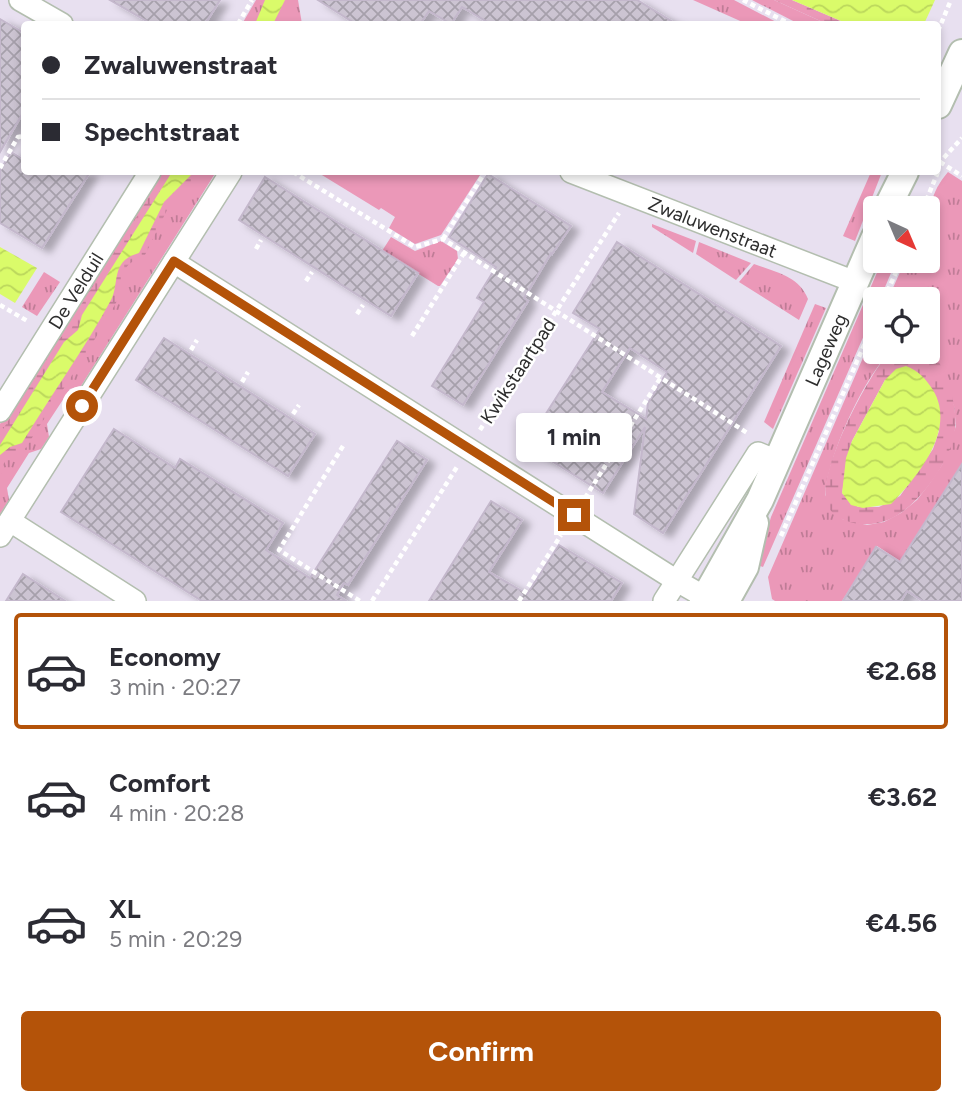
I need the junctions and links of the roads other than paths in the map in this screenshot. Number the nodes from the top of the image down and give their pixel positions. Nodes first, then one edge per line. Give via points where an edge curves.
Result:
1 (20, 0) edge
2 (57, 21) edge
3 (957, 65) edge
4 (941, 99) edge
5 (148, 175) edge
6 (229, 175) edge
7 (579, 175) edge
8 (904, 175) edge
9 (893, 196) edge
10 (174, 261) junction
11 (863, 264) edge
12 (855, 282) junction
13 (0, 411) edge
14 (777, 461) junction
15 (5, 529) edge
16 (677, 580) junction
17 (720, 599) edge
18 (135, 601) edge
19 (664, 601) edge

1 - 2 street
3 - 4 street
5 - 13 street, De Velduil
6 - 10 street
7 - 12 street, Zwaluwenstraat
8 - 9 street
10 - 15 street
10 - 16 street
11 - 12 street, Lageweg
12 - 14 street, Lageweg
14 - 16 street via 758,453
14 - 17 street, Lageweg
15 - 18 street
16 - 17 street
16 - 19 street

